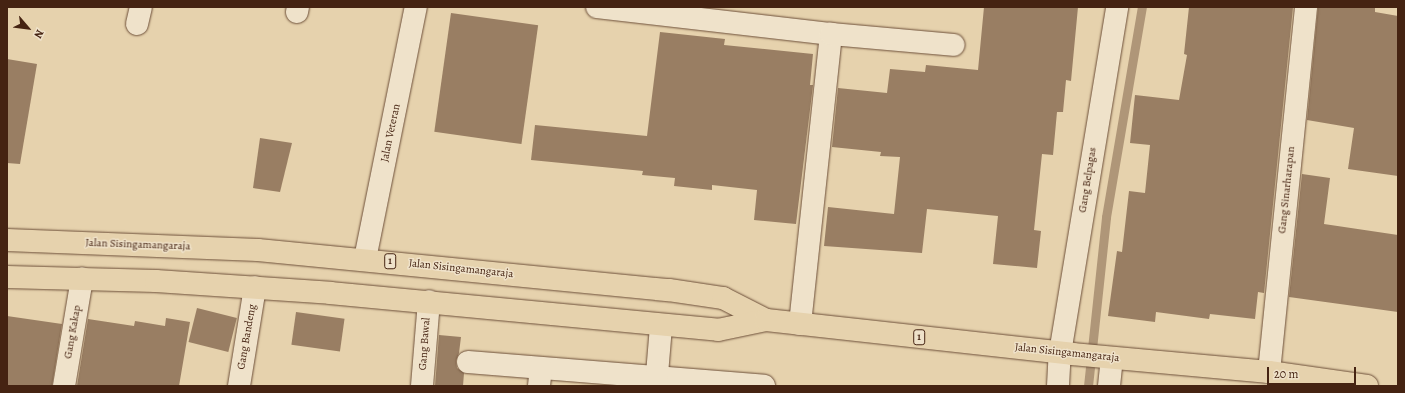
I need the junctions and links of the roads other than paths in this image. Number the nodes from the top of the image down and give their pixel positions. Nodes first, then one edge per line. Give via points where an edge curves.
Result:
1 (416, 7) edge
2 (597, 7) edge
3 (1117, 7) edge
4 (1306, 7) edge
5 (637, 9) edge
6 (831, 34) junction
7 (954, 45) dead end
8 (7, 240) edge
9 (365, 259) junction
10 (7, 277) edge
11 (82, 279) junction
12 (255, 287) junction
13 (429, 301) junction
14 (766, 320) junction
15 (800, 324) junction
16 (662, 326) junction
17 (1066, 354) junction
18 (1107, 357) junction
19 (468, 362) dead end
20 (1269, 372) junction
21 (540, 377) edge
22 (657, 382) edge
23 (64, 386) edge
24 (239, 386) edge
25 (422, 386) edge
26 (764, 386) edge
27 (1058, 386) edge
28 (1109, 386) edge
29 (1367, 386) edge

1 - 9 street, Jalan Veteran
2 - 5 street
3 - 17 street, Gang Belpagas
4 - 20 street, Gang Sinarharapan
5 - 6 street
6 - 7 street
6 - 15 street
8 - 9 highway, Jalan Sisingamangaraja / 1 via 258,250
9 - 14 highway, Jalan Sisingamangaraja / 1 via 723,298
10 - 11 highway, Jalan Sisingamangaraja / 1
11 - 12 highway, Jalan Sisingamangaraja / 1
11 - 23 street, Gang Kakap
12 - 13 highway, Jalan Sisingamangaraja / 1
12 - 24 street, Gang Bandeng
13 - 16 highway, Jalan Sisingamangaraja / 1
13 - 25 street, Gang Bawal
14 - 15 highway, Jalan Sisingamangaraja / 1
14 - 16 highway, Jalan Sisingamangaraja / 1 via 718,330
15 - 17 highway, Jalan Sisingamangaraja / 1
16 - 22 street
17 - 18 highway, Jalan Sisingamangaraja / 1
17 - 27 street, Gang Belpagas
18 - 20 highway, Jalan Sisingamangaraja / 1
18 - 28 street
19 - 21 street
20 - 29 highway, Jalan Sisingamangaraja / 1
21 - 22 street
22 - 26 street

